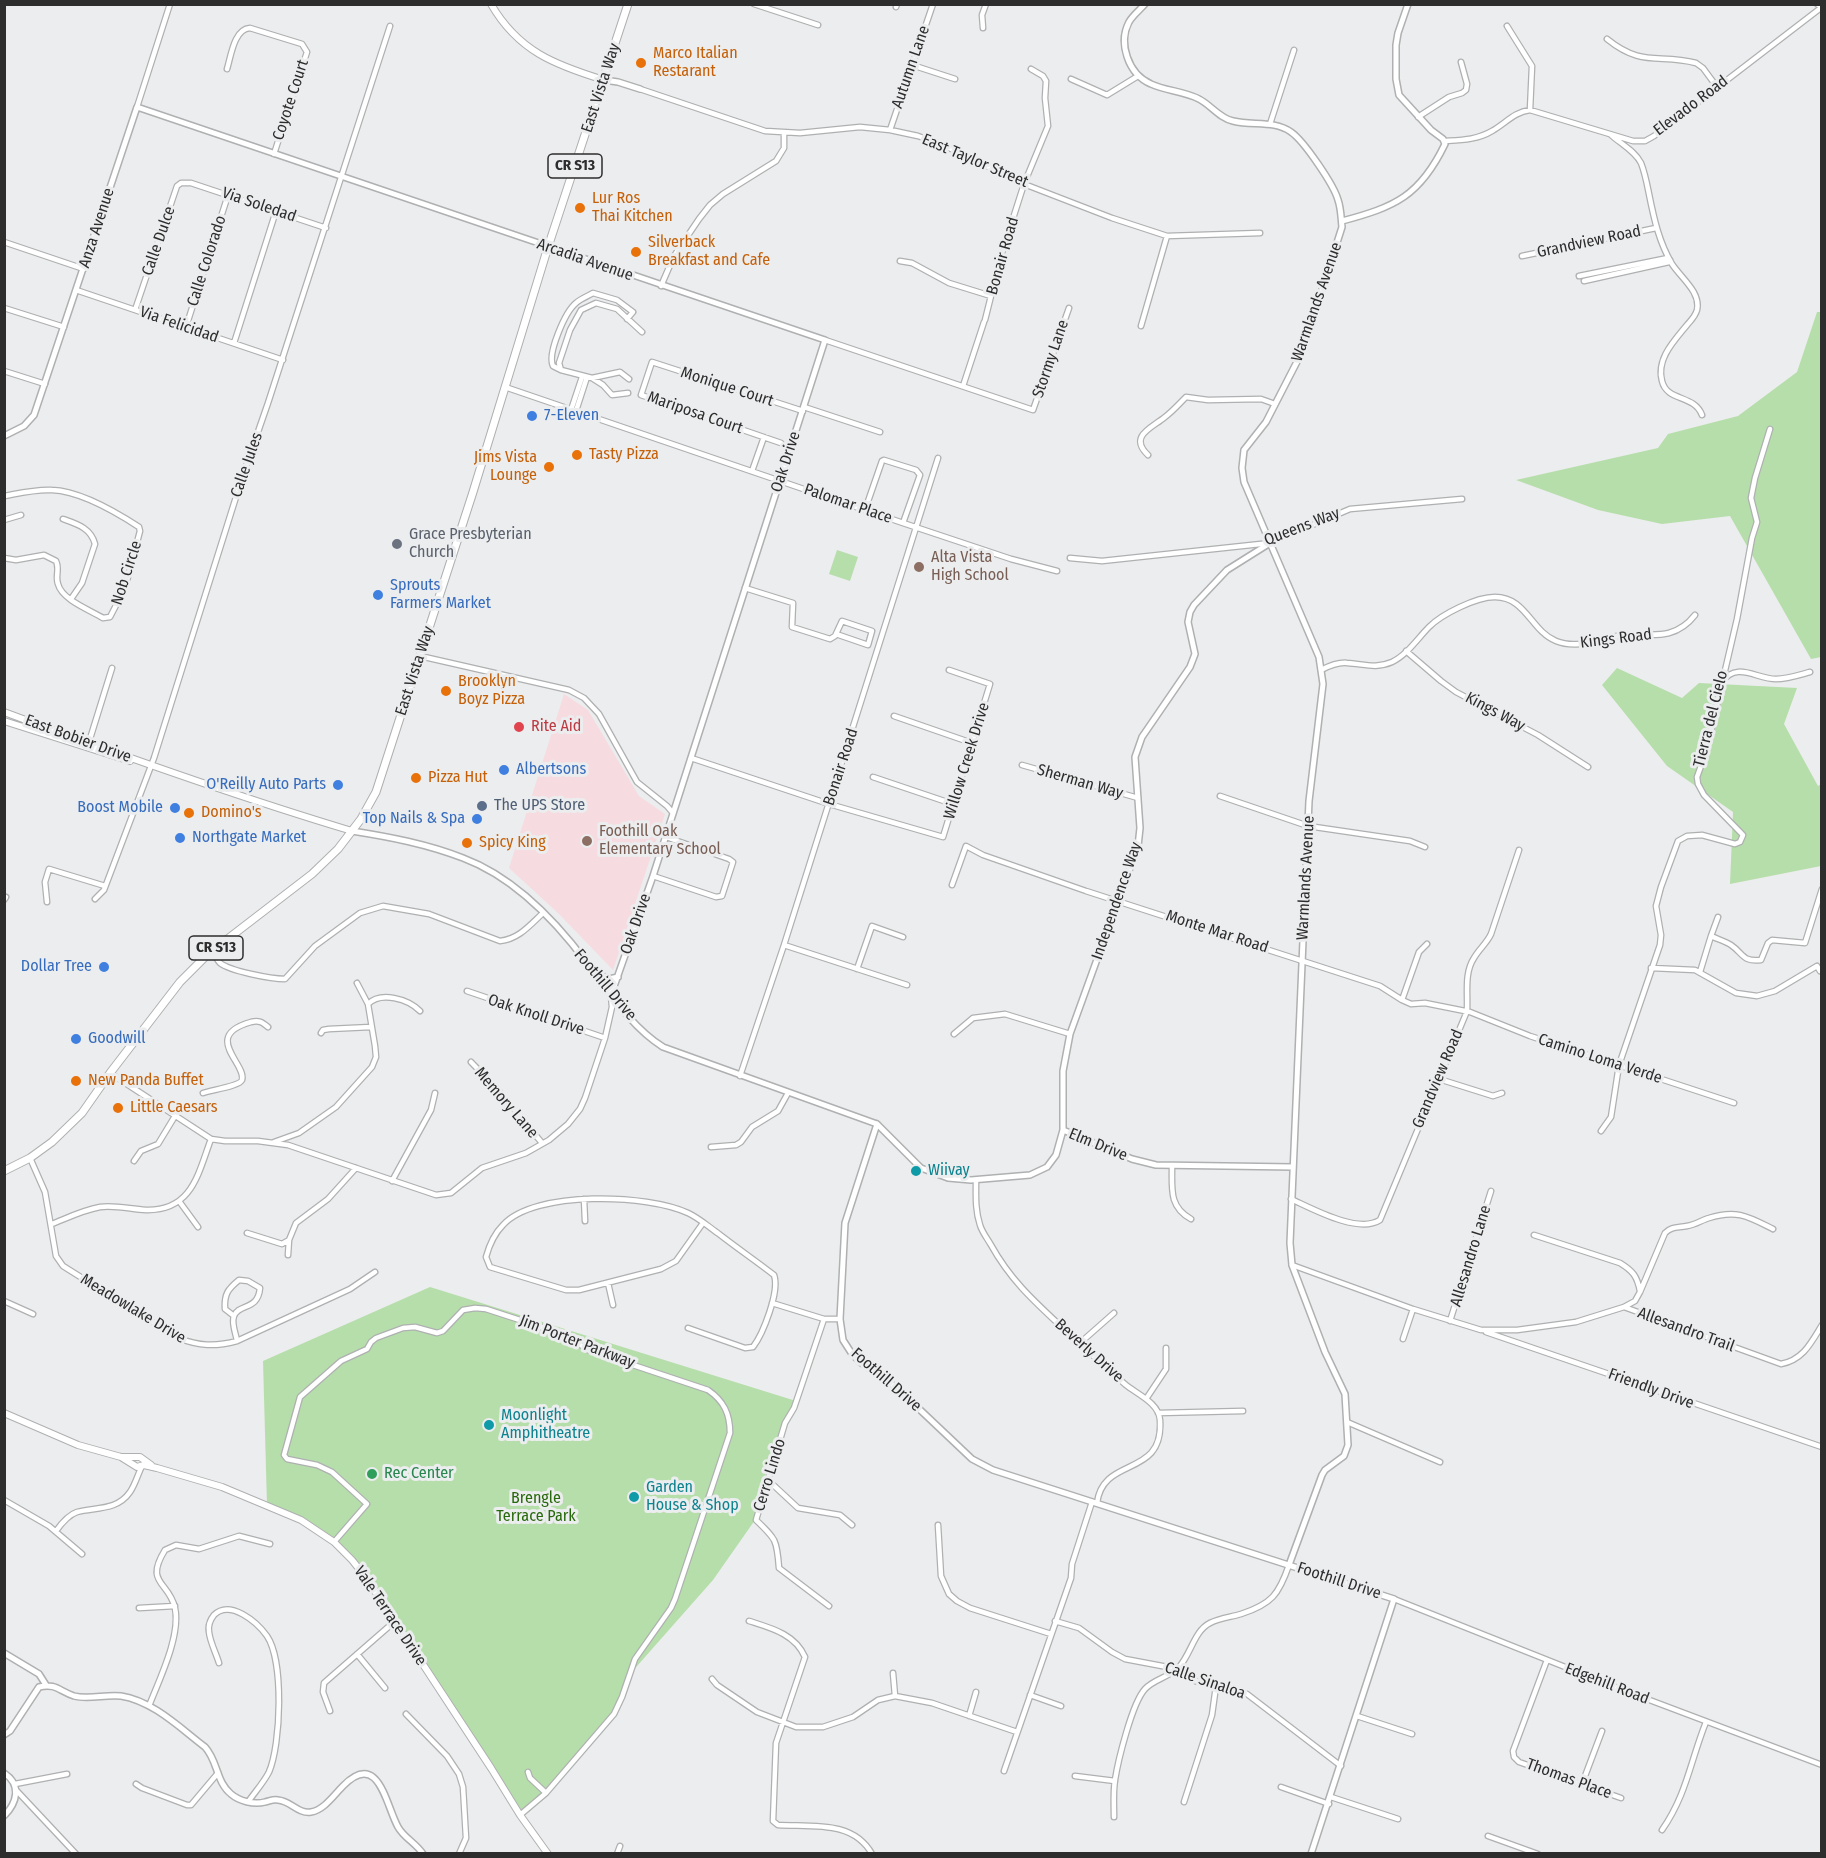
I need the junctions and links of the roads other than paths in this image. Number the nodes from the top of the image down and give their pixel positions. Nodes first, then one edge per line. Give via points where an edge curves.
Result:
1 (170, 4) edge
2 (491, 4) edge
3 (628, 4) edge
4 (754, 4) edge
5 (933, 4) edge
6 (986, 4) edge
7 (1144, 4) edge
8 (1408, 4) edge
9 (1817, 4) edge
10 (1821, 7) edge
11 (819, 25) dead end
12 (390, 26) dead end
13 (1507, 27) dead end
14 (983, 28) dead end
15 (1607, 39) dead end
16 (1294, 50) dead end
17 (1461, 63) dead end
18 (912, 65) junction
19 (227, 69) dead end
20 (1030, 69) dead end
21 (1138, 76) junction
22 (1071, 79) dead end
23 (604, 80) junction
24 (955, 80) dead end
25 (1717, 87) junction
26 (640, 89) joint
27 (137, 107) junction
28 (1530, 110) junction
29 (1418, 117) junction
30 (1270, 124) junction
31 (890, 130) junction
32 (1606, 132) junction
33 (784, 133) junction
34 (1444, 141) junction
35 (274, 154) junction
36 (342, 177) junction
37 (191, 183) joint
38 (1024, 184) junction
39 (228, 195) junction
40 (276, 211) junction
41 (1342, 221) junction
42 (326, 228) junction
43 (1656, 228) junction
44 (1260, 233) dead end
45 (1167, 236) junction
46 (4, 242) edge
47 (548, 247) junction
48 (1522, 256) dead end
49 (1670, 260) junction
50 (900, 261) dead end
51 (84, 269) junction
52 (1579, 276) dead end
53 (1584, 281) dead end
54 (661, 286) junction
55 (76, 290) junction
56 (991, 296) junction
57 (4, 308) edge
58 (1069, 308) dead end
59 (135, 310) junction
60 (627, 319) junction
61 (1141, 326) dead end
62 (64, 327) junction
63 (186, 327) junction
64 (642, 332) dead end
65 (825, 340) junction
66 (234, 343) junction
67 (283, 360) junction
68 (652, 362) joint
69 (561, 370) junction
70 (4, 371) edge
71 (587, 377) junction
72 (629, 379) dead end
73 (45, 384) junction
74 (963, 386) junction
75 (505, 387) junction
76 (628, 393) dead end
77 (1275, 404) junction
78 (804, 409) junction
79 (573, 410) junction
80 (1033, 410) joint
81 (1702, 415) dead end
82 (1770, 429) dead end
83 (880, 432) dead end
84 (4, 436) edge
85 (764, 437) junction
86 (781, 443) dead end
87 (1148, 455) dead end
88 (938, 458) dead end
89 (752, 471) junction
90 (780, 480) junction
91 (4, 496) edge
92 (1462, 499) dead end
93 (866, 510) junction
94 (21, 515) dead end
95 (63, 519) dead end
96 (4, 520) edge
97 (903, 523) junction
98 (916, 527) junction
99 (1270, 543) junction
100 (4, 558) edge
101 (1070, 558) dead end
102 (1057, 571) dead end
103 (745, 588) junction
104 (71, 599) junction
105 (1695, 615) dead end
106 (836, 634) junction
107 (1406, 651) junction
108 (420, 656) junction
109 (112, 668) dead end
110 (949, 670) dead end
111 (1321, 670) junction
112 (1810, 672) dead end
113 (1721, 684) junction
114 (4, 712) edge
115 (894, 716) dead end
116 (4, 722) edge
117 (88, 742) junction
118 (972, 742) junction
119 (691, 758) junction
120 (1022, 765) dead end
121 (151, 766) junction
122 (1588, 767) dead end
123 (873, 777) dead end
124 (1220, 796) dead end
125 (1138, 798) junction
126 (829, 804) junction
127 (953, 804) junction
128 (673, 813) junction
129 (1308, 826) junction
130 (352, 831) junction
131 (666, 837) junction
132 (1425, 847) dead end
133 (1519, 850) dead end
134 (653, 876) junction
135 (952, 885) dead end
136 (105, 886) junction
137 (1821, 889) edge
138 (1820, 896) edge
139 (95, 899) dead end
140 (1119, 900) junction
141 (47, 902) dead end
142 (543, 913) junction
143 (1718, 917) dead end
144 (1711, 936) junction
145 (903, 937) dead end
146 (1427, 944) dead end
147 (784, 945) junction
148 (212, 951) junction
149 (1302, 960) junction
150 (1651, 968) junction
151 (592, 969) junction
152 (857, 969) junction
153 (1820, 971) dead end
154 (1700, 972) junction
155 (618, 977) junction
156 (357, 983) dead end
157 (907, 985) dead end
158 (467, 992) dead end
159 (611, 994) junction
160 (1402, 1000) junction
161 (368, 1004) junction
162 (420, 1011) dead end
163 (1467, 1011) junction
164 (268, 1027) dead end
165 (371, 1027) junction
166 (321, 1033) dead end
167 (954, 1034) dead end
168 (1070, 1034) junction
169 (605, 1038) junction
170 (471, 1062) dead end
171 (1619, 1065) junction
172 (110, 1073) junction
173 (740, 1076) junction
174 (1439, 1079) junction
175 (435, 1093) dead end
176 (788, 1093) junction
177 (1502, 1093) dead end
178 (203, 1094) dead end
179 (1734, 1103) dead end
180 (175, 1116) junction
181 (877, 1124) junction
182 (1063, 1130) junction
183 (1601, 1131) dead end
184 (212, 1139) junction
185 (274, 1142) junction
186 (542, 1143) junction
187 (711, 1147) dead end
188 (30, 1158) junction
189 (134, 1161) dead end
190 (1172, 1166) junction
191 (1293, 1167) junction
192 (356, 1168) junction
193 (4, 1171) edge
194 (976, 1180) junction
195 (392, 1181) junction
196 (1491, 1191) dead end
197 (584, 1199) junction
198 (1291, 1199) junction
199 (179, 1201) junction
200 (1191, 1219) dead end
201 (585, 1221) dead end
202 (703, 1223) junction
203 (52, 1224) junction
204 (198, 1227) dead end
205 (1773, 1229) dead end
206 (247, 1233) dead end
207 (1534, 1235) dead end
208 (289, 1240) junction
209 (288, 1255) dead end
210 (1292, 1265) junction
211 (375, 1272) dead end
212 (608, 1282) junction
213 (1640, 1292) junction
214 (4, 1300) edge
215 (772, 1303) junction
216 (613, 1305) dead end
217 (1624, 1307) junction
218 (1413, 1310) junction
219 (1114, 1313) dead end
220 (33, 1314) dead end
221 (234, 1316) junction
222 (824, 1319) junction
223 (840, 1319) junction
224 (1450, 1321) junction
225 (1821, 1325) edge
226 (688, 1328) dead end
227 (1481, 1330) junction
228 (1403, 1339) dead end
229 (237, 1341) junction
230 (1080, 1343) junction
231 (1166, 1348) dead end
232 (1146, 1399) junction
233 (1243, 1411) dead end
234 (4, 1413) edge
235 (1158, 1413) junction
236 (1347, 1422) junction
237 (1821, 1448) edge
238 (1440, 1462) dead end
239 (139, 1464) junction
240 (769, 1481) junction
241 (4, 1500) edge
242 (1094, 1502) junction
243 (852, 1525) dead end
244 (938, 1525) dead end
245 (56, 1531) junction
246 (334, 1542) junction
247 (270, 1544) dead end
248 (82, 1554) dead end
249 (1289, 1565) junction
250 (1394, 1599) junction
251 (175, 1606) junction
252 (829, 1606) dead end
253 (139, 1608) dead end
254 (749, 1621) dead end
255 (1055, 1621) junction
256 (394, 1622) junction
257 (1051, 1634) junction
258 (4, 1653) edge
259 (357, 1654) junction
260 (1547, 1660) junction
261 (219, 1663) dead end
262 (1178, 1669) junction
263 (893, 1673) dead end
264 (712, 1679) dead end
265 (46, 1685) junction
266 (1216, 1686) junction
267 (385, 1688) dead end
268 (976, 1692) dead end
269 (1030, 1695) junction
270 (895, 1696) junction
271 (149, 1706) junction
272 (1061, 1706) dead end
273 (330, 1711) dead end
274 (406, 1714) dead end
275 (969, 1716) junction
276 (1357, 1716) junction
277 (783, 1722) junction
278 (1706, 1722) junction
279 (1017, 1731) junction
280 (1602, 1731) dead end
281 (1412, 1734) dead end
282 (4, 1735) edge
283 (1821, 1765) edge
284 (1341, 1766) junction
285 (1004, 1771) dead end
286 (528, 1772) dead end
287 (4, 1773) edge
288 (218, 1773) junction
289 (67, 1774) dead end
290 (1076, 1776) dead end
291 (1115, 1781) junction
292 (136, 1784) dead end
293 (1582, 1784) junction
294 (15, 1787) junction
295 (1281, 1787) dead end
296 (546, 1793) junction
297 (1331, 1797) junction
298 (1621, 1798) dead end
299 (248, 1802) junction
300 (1184, 1802) dead end
301 (1329, 1804) junction
302 (520, 1815) junction
303 (4, 1816) edge
304 (1114, 1817) dead end
305 (1398, 1818) dead end
306 (1662, 1830) dead end
307 (1488, 1836) dead end
308 (620, 1846) dead end
309 (76, 1854) edge
310 (423, 1854) edge
311 (459, 1854) edge
312 (548, 1854) edge
313 (617, 1854) edge
314 (872, 1854) edge
315 (1311, 1854) edge
316 (1538, 1854) edge

1 - 27 street, Anza Avenue
2 - 23 main road via 524,45 550,62
3 - 23 main road, East Vista Way / CR S13
4 - 11 street
5 - 18 street, Autumn Lane
6 - 14 street
7 - 21 street via 1131,19 1125,36 1127,58
8 - 29 street via 1398,33 1396,79 1399,95
9 - 10 street
10 - 25 street, Elevado Road
12 - 36 street, Calle Jules
13 - 28 street via 1532,66
15 - 25 street via 1640,58 1696,63
16 - 30 street
17 - 29 street via 1466,90
18 - 24 street
18 - 31 street, Autumn Lane
19 - 35 street, Coyote Court via 238,33 244,28 305,48 307,52
20 - 38 street, Bonair Road via 1046,81 1048,126
21 - 22 street via 1107,96
21 - 30 street, Warmlands Avenue via 1153,85 1198,99 1229,120
23 - 26 street, East Taylor Street
23 - 47 main road, East Vista Way / CR S13
25 - 32 street, Elevado Road via 1644,141
26 - 33 street, East Taylor Street via 733,122
27 - 35 street, Arcadia Avenue
27 - 51 street, Anza Avenue
28 - 32 street, Elevado Road
28 - 34 street via 1515,114 1476,138
29 - 34 street
30 - 41 street, Warmlands Avenue via 1291,132 1311,155 1338,198
31 - 33 street, East Taylor Street via 860,127
31 - 38 street, East Taylor Street via 944,145
32 - 43 street, Grandview Road via 1640,162
33 - 54 street via 784,148 776,161 723,194 699,219 674,256
34 - 41 street via 1436,164 1413,190 1380,211
35 - 36 street, Arcadia Avenue
36 - 42 street, Calle Jules
36 - 47 street, Arcadia Avenue
37 - 39 street, Via Soledad
37 - 59 street, Calle Dulce via 177,186
38 - 45 street, East Taylor Street
38 - 56 street, Bonair Road
39 - 40 street, Via Soledad
39 - 63 street, Calle Colorado
40 - 42 street, Via Soledad
40 - 66 street
41 - 77 street, Warmlands Avenue via 1302,352
42 - 67 street, Calle Jules
43 - 48 street, Grandview Road
43 - 49 street, Grandview Road
44 - 45 street, East Taylor Street
45 - 61 street
46 - 51 street
47 - 54 street, Arcadia Avenue
47 - 75 main road, East Vista Way / CR S13
49 - 52 street
49 - 53 street
49 - 81 street, Grandview Road via 1698,303 1694,318 1663,359 1662,382 1671,394 1695,404
50 - 56 street
51 - 55 street, Anza Avenue
54 - 65 street, Arcadia Avenue
55 - 59 street, Via Felicidad
55 - 62 street, Anza Avenue
56 - 74 street, Bonair Road
57 - 62 street
58 - 80 street, Stormy Lane
59 - 63 street, Via Felicidad
60 - 64 street
60 - 69 street via 617,309 599,303 583,309 570,330 559,363
60 - 69 street via 633,312 617,300 593,293 576,302 560,328 550,359
62 - 73 street, Anza Avenue
63 - 66 street, Via Felicidad
65 - 74 street, Arcadia Avenue
65 - 78 street, Oak Drive
66 - 67 street, Via Felicidad
67 - 121 street, Calle Jules
68 - 78 street, Monique Court
68 - 85 street, Mariposa Court via 641,395
69 - 71 street
70 - 73 street
71 - 72 street, Mariposa Court via 620,372
71 - 76 street via 600,382 612,395
71 - 79 street
73 - 84 street, Anza Avenue via 34,415 24,426
74 - 80 street, Arcadia Avenue
75 - 79 street, Palomar Place
75 - 108 main road, East Vista Way / CR S13
77 - 87 street via 1261,399 1186,397 1143,432 1140,441
77 - 99 street, Warmlands Avenue via 1244,450 1242,468 1244,482
78 - 83 street, Monique Court
78 - 90 street, Oak Drive
79 - 89 street, Palomar Place
82 - 113 street, Tierra del Cielo via 1751,498 1756,522
85 - 86 street, Mariposa Court
85 - 89 street
88 - 98 street, Bonair Road
89 - 90 street, Palomar Place
90 - 93 street, Palomar Place
90 - 103 street, Oak Drive
91 - 104 street, Nob Circle via 43,489 72,494 139,527 125,588 113,614 104,618
92 - 99 street, Queens Way via 1350,509
93 - 97 street, Palomar Place
93 - 97 street via 882,461 916,470 920,475
94 - 96 street
95 - 104 street via 84,527 95,544 82,583
97 - 98 street, Palomar Place
98 - 102 street, Palomar Place
98 - 126 street, Bonair Road
99 - 101 street, Queens Way via 1102,561
99 - 111 street, Warmlands Avenue via 1308,629
99 - 125 street, Independence Way via 1227,570 1190,612 1188,622 1195,654 1142,737 1135,757
100 - 104 street via 44,555 56,561 56,581 61,592
103 - 106 street via 793,603 792,627 831,639
103 - 119 street, Oak Drive
105 - 107 street, Kings Road via 1681,629 1670,633 1624,635 1570,645 1552,640 1515,602 1481,598 1445,615
106 - 106 street via 842,621 872,631 868,645
107 - 111 street, Kings Road via 1380,665 1346,663
107 - 122 street, Kings Way via 1456,692 1538,735
108 - 128 street via 577,694 599,714 637,782
108 - 130 main road, East Vista Way / CR S13 via 381,779
109 - 117 street
110 - 118 street, Willow Creek Drive via 990,684
111 - 129 street, Warmlands Avenue via 1323,684
112 - 113 street via 1774,679 1736,671
113 - 150 street, Tierra del Cielo via 1698,784 1743,835 1735,844 1702,835 1678,841 1656,906 1661,934
114 - 117 main road, East Bobier Drive
115 - 118 street
116 - 121 main road, East Bobier Drive
117 - 121 main road, East Bobier Drive
118 - 127 street, Willow Creek Drive
119 - 126 street
119 - 128 street, Oak Drive
120 - 125 street, Sherman Way
121 - 130 main road, East Bobier Drive
121 - 136 street, Calle Jules
123 - 127 street
124 - 129 street
125 - 140 street, Independence Way via 1137,846
126 - 127 street, Willow Creek Drive via 943,837
126 - 147 street, Bonair Road
128 - 131 street, Oak Drive
129 - 132 street via 1410,841
129 - 149 street, Warmlands Avenue
130 - 142 street, Foothill Drive via 416,842 466,858 497,875
130 - 148 main road, East Vista Way / CR S13 via 312,874
131 - 134 street, Oak Drive
131 - 134 street via 733,862 722,896
133 - 163 street, Grandview Road via 1488,942 1474,956 1468,970
134 - 155 street, Oak Drive
135 - 140 street, Monte Mar Road via 966,846
136 - 139 street, Calle Jules
136 - 141 street via 49,869 45,882
137 - 138 street
138 - 144 street via 1805,943 1772,940 1761,960 1742,957 1731,945
140 - 149 street, Monte Mar Road
140 - 168 street, Independence Way
142 - 148 street via 510,940 500,941 429,914 383,906 360,913 321,942 285,979 231,969 219,962
142 - 151 street, Foothill Drive
143 - 144 street
144 - 154 street
145 - 152 street via 872,926
146 - 160 street via 1419,952
147 - 152 street
147 - 173 street, Bonair Road
148 - 172 main road, East Vista Way / CR S13 via 180,981
149 - 160 street, Monte Mar Road via 1380,986
149 - 191 street, Warmlands Avenue
150 - 154 street
150 - 171 street, Tierra del Cielo
151 - 155 street via 604,978
151 - 159 street, Foothill Drive
152 - 157 street
153 - 154 street via 1816,966 1775,991 1757,996 1736,993
155 - 159 street, Oak Drive
156 - 161 street
158 - 169 street, Oak Knoll Drive
159 - 169 street, Oak Drive
159 - 173 street, Foothill Drive via 656,1043
160 - 163 street, Monte Mar Road
161 - 162 street via 373,1000 399,999
161 - 165 street
163 - 171 street, Camino Loma Verde
163 - 174 street, Grandview Road
164 - 178 street via 256,1020 232,1031 229,1052 240,1070 241,1083
165 - 166 street via 329,1029
165 - 185 street via 376,1057 358,1085 314,1124
167 - 168 street via 973,1018 1005,1014
168 - 182 street, Independence Way via 1063,1071
169 - 186 street, Oak Drive via 580,1109 568,1124
170 - 186 street, Memory Lane
171 - 179 street, Camino Loma Verde
171 - 183 street, Tierra del Cielo via 1611,1117
172 - 180 street, Oak Drive
172 - 188 main road, East Vista Way / CR S13 via 82,1113
173 - 176 street, Foothill Drive
174 - 177 street via 1493,1096
174 - 198 street, Grandview Road via 1380,1220 1356,1224
175 - 195 street via 431,1110
176 - 181 street, Foothill Drive
176 - 187 street via 778,1111 752,1127 741,1142
180 - 184 street, Oak Drive
180 - 189 street via 158,1144 141,1151
181 - 194 street, Elm Drive via 921,1168 948,1178
181 - 223 street, Foothill Drive via 845,1223
182 - 190 street, Elm Drive via 1140,1162
182 - 194 street, Elm Drive via 1056,1155 1037,1173
184 - 185 street, Oak Drive
184 - 199 street via 195,1183
185 - 192 street, Oak Drive
186 - 195 street, Oak Drive via 526,1153 482,1168 445,1195
188 - 193 main road, East Vista Way / CR S13
188 - 203 street, Meadowlake Drive via 45,1192
190 - 191 street, Elm Drive
190 - 200 street via 1172,1198 1180,1212
191 - 198 street, Warmlands Avenue
192 - 195 street, Oak Drive
192 - 208 street via 328,1199 296,1223
194 - 230 street, Beverly Drive via 976,1209 981,1227 1004,1268
196 - 224 street, Allesandro Lane
197 - 201 street
197 - 202 street via 668,1206
197 - 212 street via 539,1206 514,1216 503,1225 486,1257 490,1267 566,1290
198 - 210 street, Warmlands Avenue
199 - 203 street via 161,1209 100,1207
199 - 204 street
202 - 212 street via 676,1261 661,1269
202 - 215 street via 774,1275 777,1282
203 - 229 street, Meadowlake Drive via 56,1256 63,1266 85,1280 178,1338 199,1346
205 - 213 street via 1733,1213 1670,1228
206 - 208 street via 282,1244
207 - 213 street via 1620,1263 1637,1277
208 - 209 street
210 - 218 street, Allesandro Trail
210 - 236 street, Warmlands Avenue via 1345,1394
211 - 229 street, Meadowlake Drive via 350,1289
212 - 216 street
213 - 217 street via 1635,1301
214 - 220 street
215 - 222 street
215 - 226 street via 753,1347 745,1348
217 - 225 street, Allesandro Trail via 1781,1364 1793,1362 1802,1354
217 - 227 street, Allesandro Trail via 1563,1324
218 - 224 street, Allesandro Trail
218 - 228 street
219 - 230 street
221 - 221 street via 255,1303 260,1288 239,1280 229,1288 225,1309
221 - 229 street
222 - 223 street
222 - 240 street, Cerro Lindo via 785,1424
223 - 242 street, Foothill Drive via 843,1340 852,1354 897,1388 972,1459 993,1470
224 - 227 street, Allesandro Trail
227 - 237 street, Friendly Drive
230 - 232 street, Beverly Drive
231 - 232 street via 1166,1370
232 - 235 street, Beverly Drive
233 - 235 street
234 - 239 main road, Vale Terrace Drive via 78,1445
235 - 242 street via 1159,1433 1153,1452 1109,1477
236 - 238 street
236 - 249 street, Warmlands Avenue via 1348,1445 1344,1456 1322,1475
239 - 245 street via 130,1493 118,1503 76,1513
239 - 246 main road, Vale Terrace Drive via 222,1487 301,1520
240 - 243 street via 798,1508 840,1515
240 - 252 street, Cerro Lindo via 756,1520 774,1537 779,1568
241 - 245 street
242 - 249 street, Foothill Drive
242 - 255 street
244 - 257 street via 941,1576 949,1594 970,1608
245 - 248 street
246 - 256 main road, Vale Terrace Drive via 367,1579
246 - 296 street, Jim Porter Parkway via 367,1504 332,1472 284,1455 300,1397 341,1361 367,1349 376,1338 403,1328 444,1330 463,1310 475,1308 566,1335 588,1350 708,1389 719,1397 730,1421 730,1433 675,1599 635,1659 614,1714
247 - 251 street via 239,1536 198,1549 168,1547 156,1570
249 - 250 street, Foothill Drive
249 - 262 street, Warmlands Avenue via 1282,1586 1270,1600 1201,1629
250 - 260 street, Edgehill Road
250 - 276 street, Foothill Drive
251 - 253 street
251 - 271 street via 171,1649
254 - 277 street via 783,1633 805,1657
255 - 257 street
255 - 262 street, Calle Sinaloa via 1079,1628 1125,1659
256 - 259 street
256 - 302 main road, Vale Terrace Drive
257 - 269 street
258 - 265 street via 39,1674
259 - 267 street
259 - 273 street via 324,1683
260 - 278 street, Edgehill Road
260 - 293 street, Thomas Place via 1514,1757
261 - 299 street via 208,1633 209,1625 212,1617 228,1609 258,1624 271,1643 277,1662 276,1750 269,1773
262 - 266 street, Calle Sinaloa via 1195,1681
262 - 291 street, Warmlands Avenue via 1140,1695
263 - 270 street
264 - 277 street via 758,1712
265 - 271 street via 75,1696 122,1696
265 - 282 street via 39,1687
266 - 284 street, Calle Sinaloa via 1254,1699
266 - 300 street via 1212,1715
268 - 275 street
269 - 272 street
269 - 279 street
270 - 275 street
270 - 277 street via 878,1700 853,1717 823,1727 796,1727
271 - 288 street via 205,1747
274 - 311 street via 459,1774 466,1838
275 - 279 street
276 - 281 street
276 - 284 street, Foothill Drive
277 - 314 street via 776,1743 773,1821 778,1825 841,1828 857,1835
278 - 283 street, Edgehill Road
278 - 306 street via 1681,1799
279 - 285 street
280 - 293 street
284 - 297 street, Foothill Drive
286 - 296 street
287 - 294 street
288 - 292 street via 191,1805
288 - 299 street via 225,1789
289 - 294 street
290 - 291 street
291 - 304 street, Warmlands Avenue
293 - 298 street, Thomas Place
294 - 303 street via 15,1801
294 - 309 street
295 - 301 street
296 - 302 street, Jim Porter Parkway
297 - 301 street, Foothill Drive
297 - 305 street
299 - 310 street via 280,1800 308,1813 316,1811 351,1778 369,1775 385,1793 399,1828
301 - 315 street, Foothill Drive
302 - 312 main road, Vale Terrace Drive
307 - 316 street
308 - 313 street

